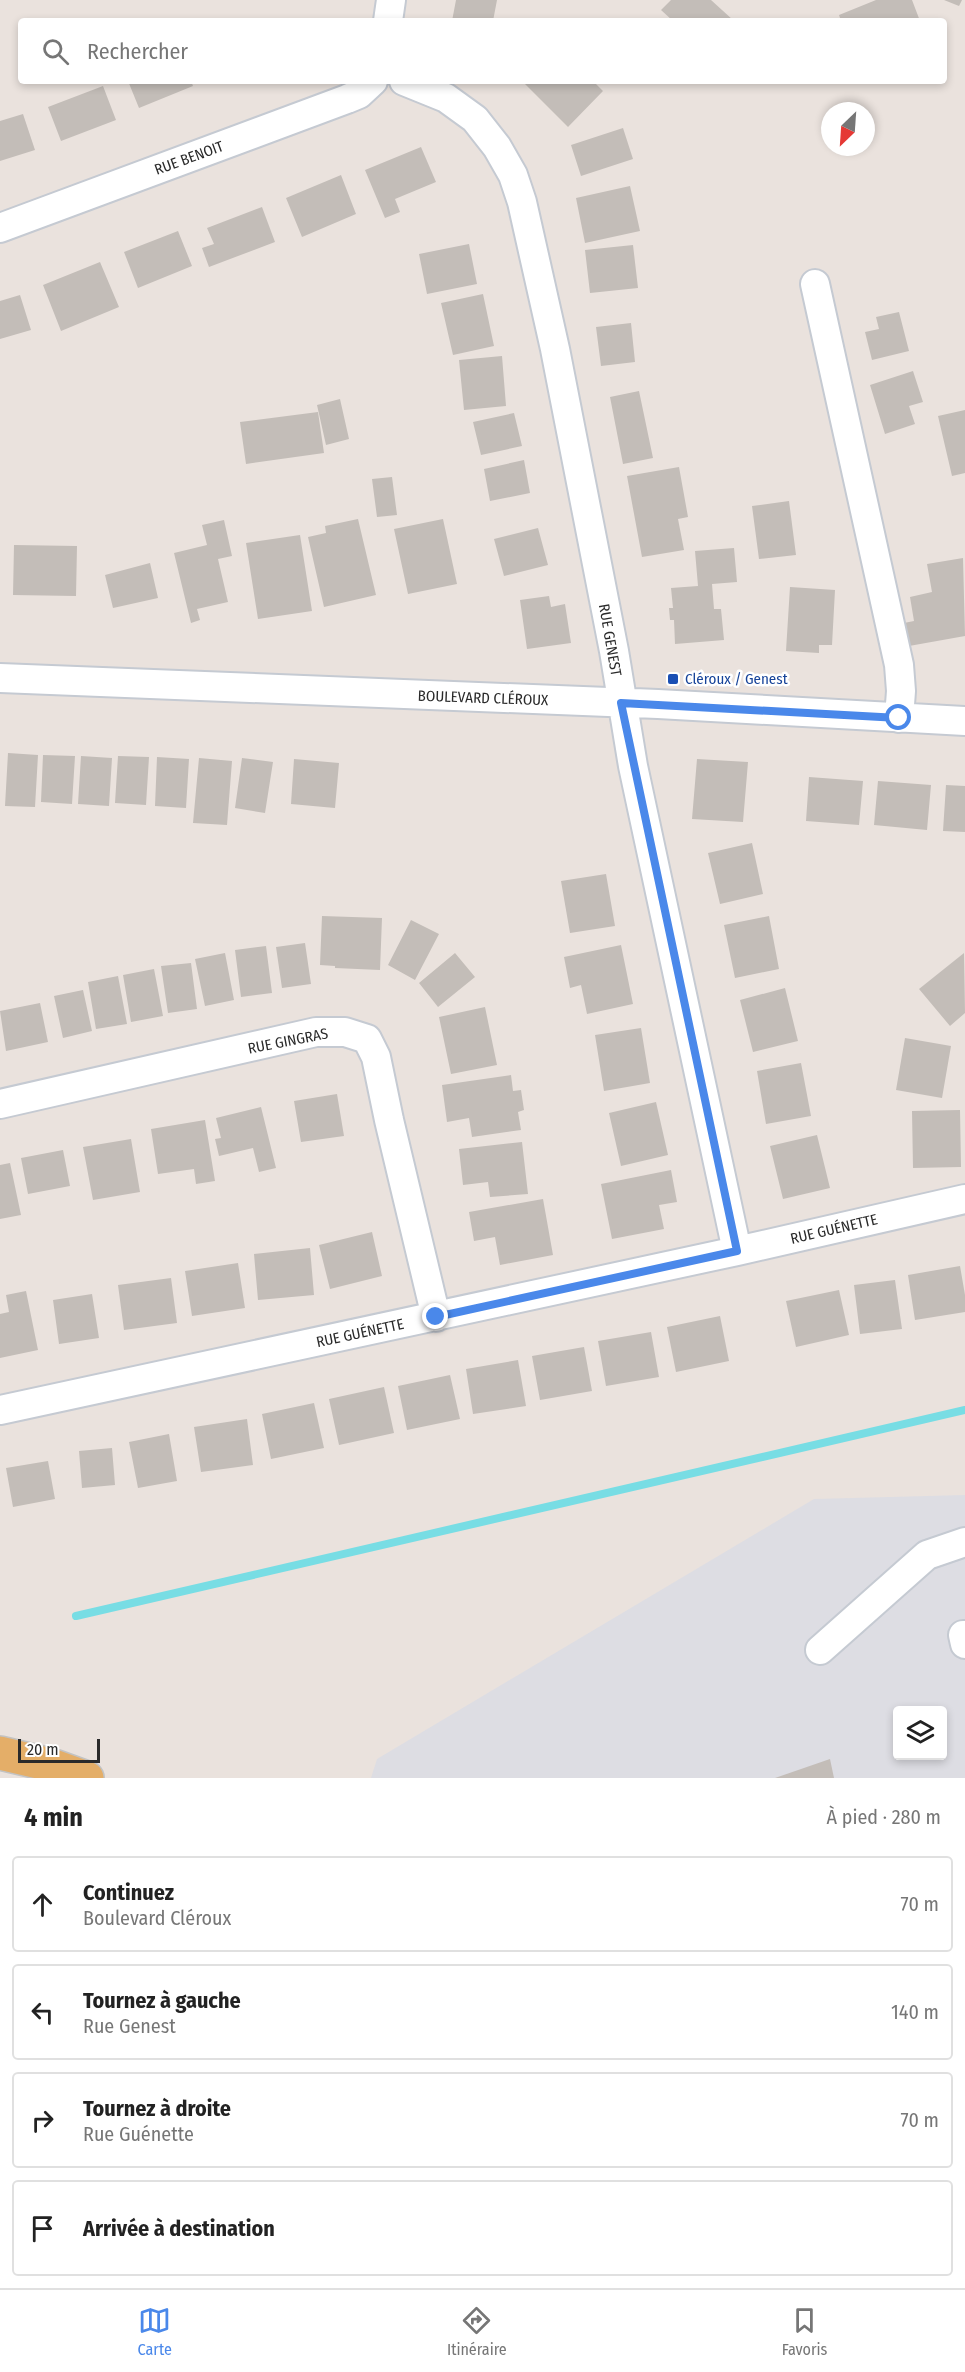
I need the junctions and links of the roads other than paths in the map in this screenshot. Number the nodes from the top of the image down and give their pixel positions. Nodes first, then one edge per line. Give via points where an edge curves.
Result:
1 (391, 0) edge
2 (388, 18) edge
3 (370, 84) edge
4 (411, 84) edge
5 (0, 228) edge
6 (814, 284) dead end
7 (0, 678) edge
8 (621, 703) junction
9 (899, 718) junction
10 (965, 721) edge
11 (0, 1104) edge
12 (965, 1199) edge
13 (737, 1251) junction
14 (436, 1317) junction
15 (0, 1410) edge
16 (965, 1542) edge
17 (820, 1650) dead end
18 (0, 1753) edge
19 (87, 1778) edge

1 - 2 street
3 - 5 street, RUE BENOIT via 347,99
4 - 8 street, RUE GENEST via 446,98 475,119 513,175 555,349
6 - 9 street via 899,665
7 - 8 street, BOULEVARD CLÉROUX
8 - 9 street, BOULEVARD CLÉROUX
8 - 13 street, RUE GENEST
9 - 10 street, BOULEVARD CLÉROUX
11 - 14 street, RUE GINGRAS via 316,1032 345,1032 366,1040 376,1057
12 - 13 street, RUE GUÉNETTE
13 - 14 street, RUE GUÉNETTE
14 - 15 street, RUE GUÉNETTE
16 - 17 street via 927,1555
18 - 19 main road

